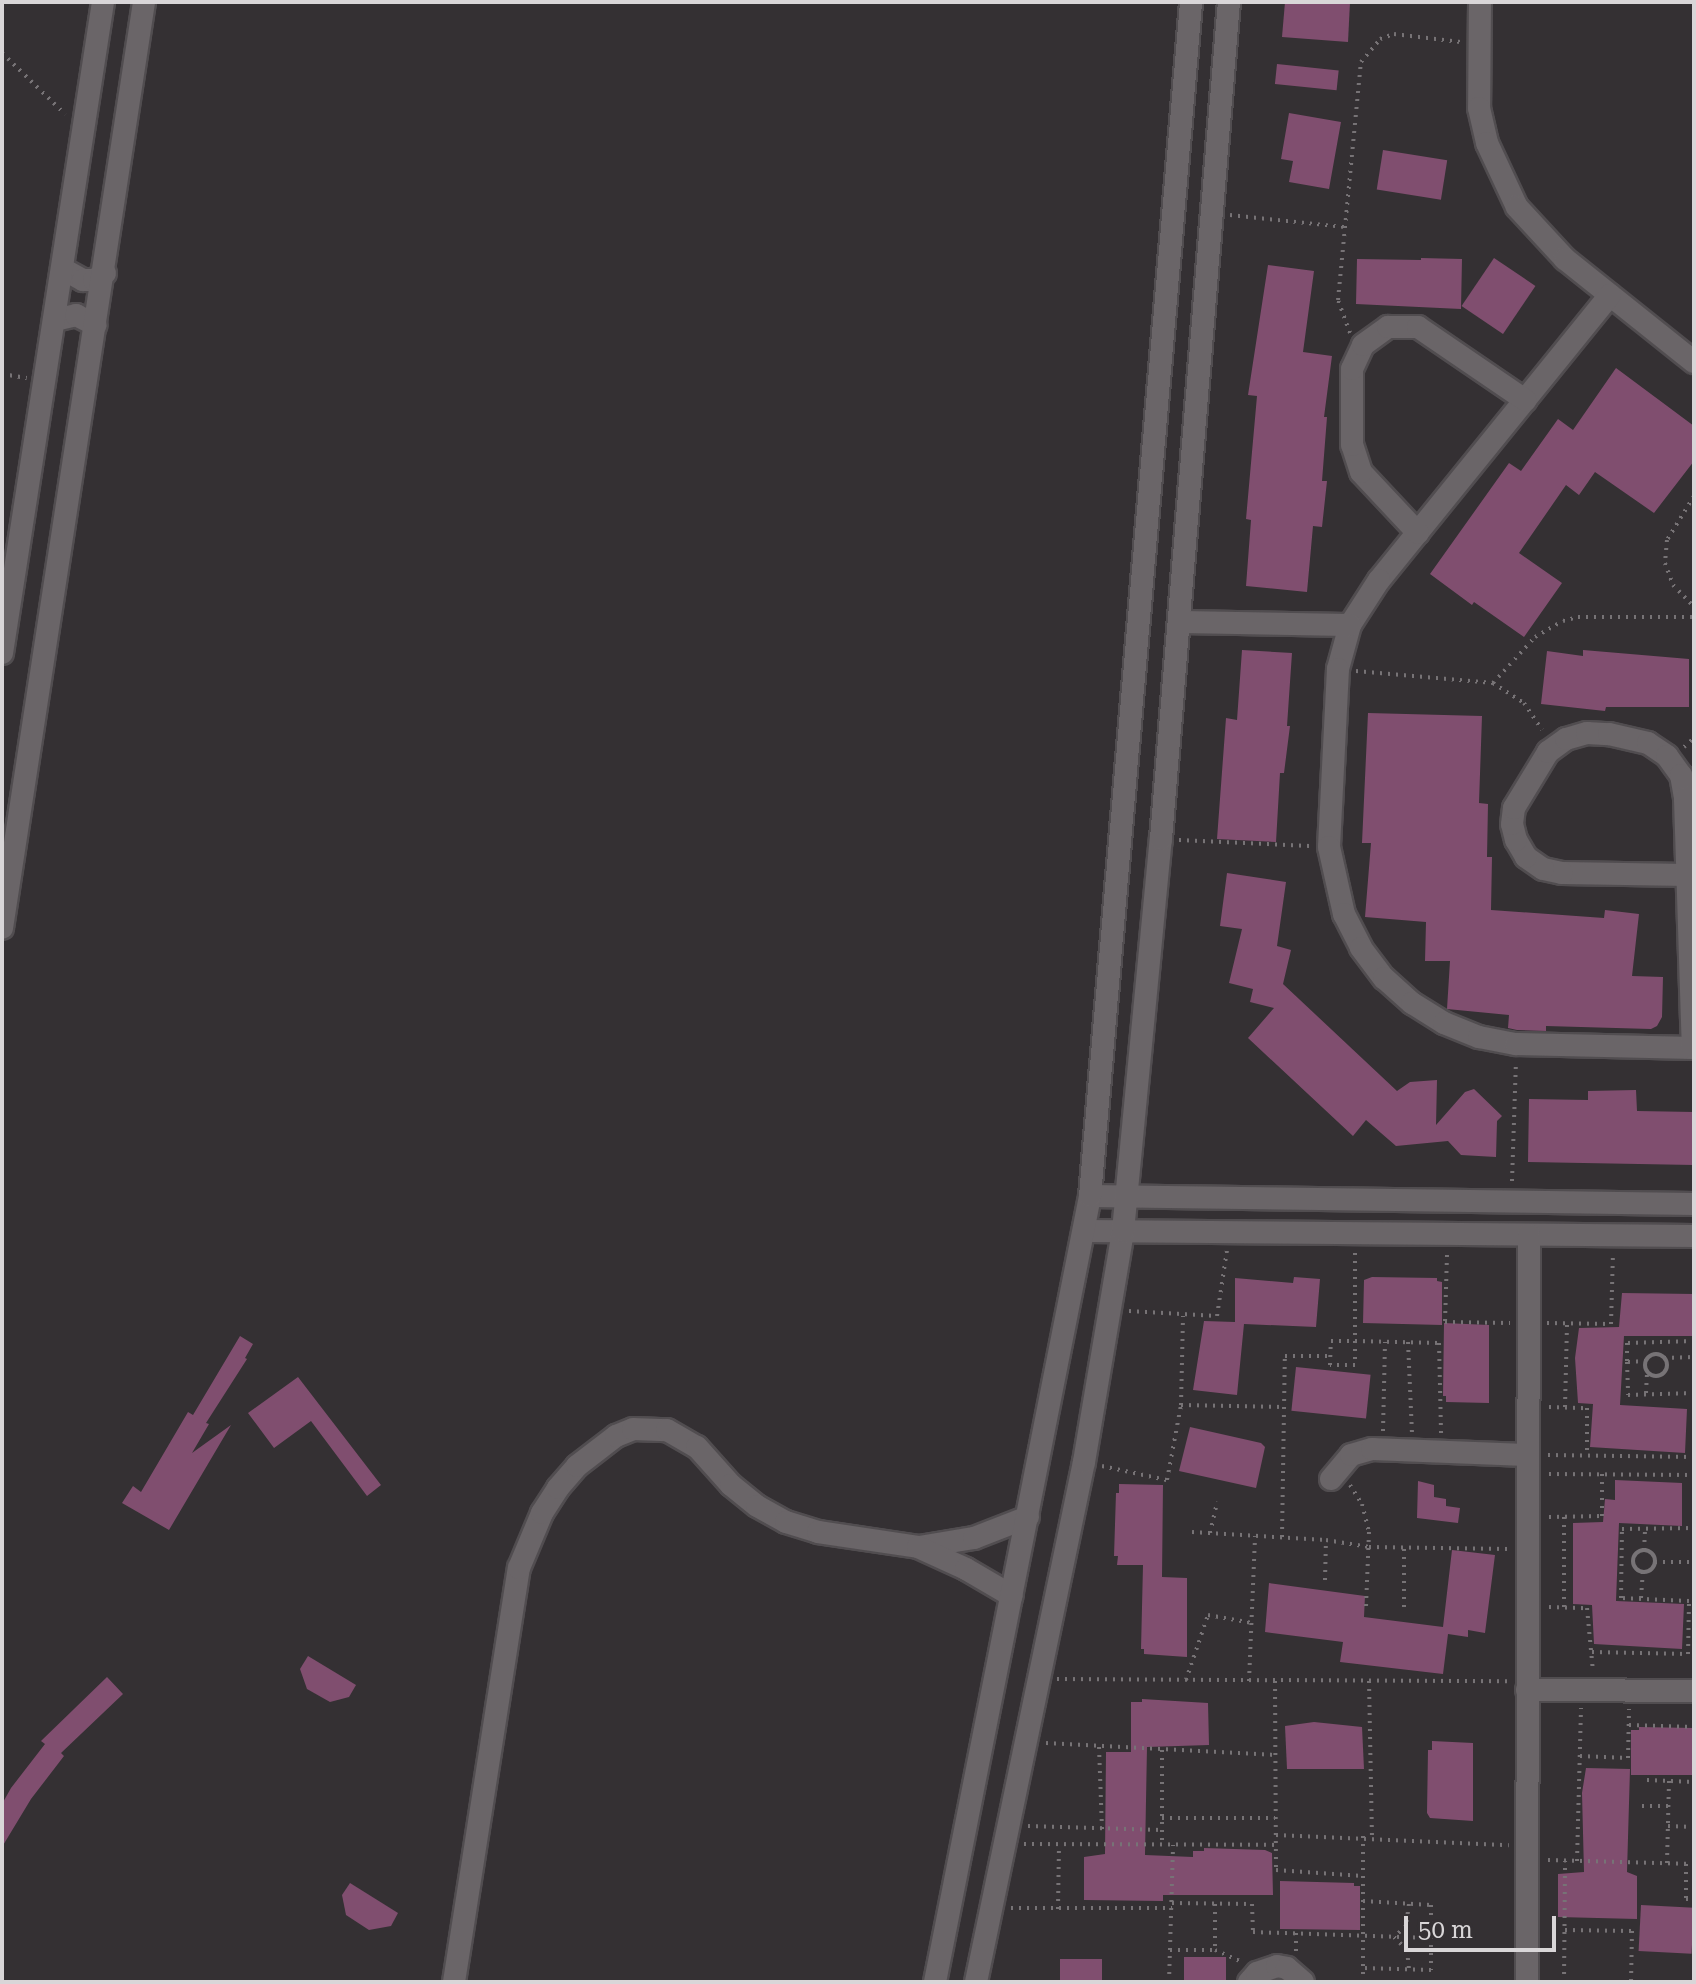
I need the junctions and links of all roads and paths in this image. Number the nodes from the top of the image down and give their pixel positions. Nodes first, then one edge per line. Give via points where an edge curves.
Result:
1 (103, 2) edge
2 (144, 2) edge
3 (1191, 2) edge
4 (1229, 2) edge
5 (1480, 2) edge
6 (1480, 44) junction
7 (2, 53) edge
8 (85, 132) junction
9 (1212, 213) junction
10 (1345, 227) junction
11 (63, 269) junction
12 (105, 273) junction
13 (1610, 295) junction
14 (55, 320) junction
15 (96, 325) junction
16 (1363, 345) junction
17 (1694, 362) edge
18 (1525, 400) junction
19 (1694, 496) edge
20 (1418, 533) junction
21 (1694, 607) edge
22 (1694, 617) edge
23 (1179, 622) junction
24 (1350, 625) junction
25 (2, 653) edge
26 (1338, 669) junction
27 (1493, 683) junction
28 (1548, 752) junction
29 (1161, 839) junction
30 (1329, 847) junction
31 (1687, 875) junction
32 (2, 928) edge
33 (1516, 1044) junction
34 (1694, 1048) edge
35 (1090, 1196) junction
36 (1127, 1197) junction
37 (1511, 1203) junction
38 (1694, 1204) edge
39 (1085, 1231) junction
40 (1123, 1231) junction
41 (1230, 1232) junction
42 (1356, 1233) junction
43 (1448, 1234) junction
44 (1529, 1235) junction
45 (1614, 1235) junction
46 (1694, 1236) edge
47 (1109, 1309) junction
48 (1183, 1316) junction
49 (1528, 1323) junction
50 (1567, 1323) junction
51 (1355, 1341) junction
52 (1694, 1341) edge
53 (1385, 1342) junction
54 (1408, 1342) junction
55 (1656, 1342) junction
56 (1656, 1354) junction
57 (1331, 1356) junction
58 (1694, 1357) edge
59 (1664, 1358) junction
60 (1645, 1361) junction
61 (1627, 1362) junction
62 (1647, 1372) junction
63 (1694, 1393) edge
64 (1646, 1394) junction
65 (1181, 1405) junction
66 (1527, 1406) junction
67 (1284, 1407) junction
68 (1565, 1407) junction
69 (1383, 1450) junction
70 (1412, 1451) junction
71 (1441, 1452) junction
72 (1587, 1455) junction
73 (1694, 1457) edge
74 (1084, 1462) junction
75 (1526, 1464) junction
76 (1333, 1474) joint
77 (1602, 1474) junction
78 (1694, 1475) edge
79 (1217, 1502) dead end
80 (1028, 1517) junction
81 (1526, 1517) junction
82 (1564, 1517) junction
83 (1645, 1528) junction
84 (1694, 1528) edge
85 (1192, 1532) dead end
86 (1210, 1533) junction
87 (1255, 1536) junction
88 (1282, 1537) junction
89 (1326, 1540) junction
90 (918, 1547) junction
91 (1369, 1547) junction
92 (1404, 1547) junction
93 (1526, 1549) junction
94 (1644, 1550) junction
95 (1622, 1560) junction
96 (1632, 1560) junction
97 (1655, 1562) junction
98 (1694, 1562) edge
99 (1643, 1572) junction
100 (1325, 1580) dead end
101 (1012, 1596) junction
102 (1641, 1599) junction
103 (1366, 1607) dead end
104 (1404, 1607) dead end
105 (1526, 1607) junction
106 (1564, 1607) junction
107 (1252, 1623) junction
108 (1592, 1652) junction
109 (1039, 1679) junction
110 (1186, 1681) junction
111 (1249, 1681) junction
112 (1275, 1681) junction
113 (1369, 1681) junction
114 (1527, 1685) junction
115 (1588, 1690) junction
116 (1629, 1690) junction
117 (1694, 1691) edge
118 (1629, 1725) junction
119 (1694, 1727) edge
120 (1026, 1741) junction
121 (1099, 1747) junction
122 (1162, 1750) junction
123 (1276, 1755) junction
124 (1580, 1756) junction
125 (1647, 1780) dead end
126 (1669, 1781) junction
127 (1694, 1782) edge
128 (1642, 1806) dead end
129 (1669, 1806) junction
130 (1162, 1818) junction
131 (1275, 1818) junction
132 (1668, 1826) junction
133 (1694, 1827) edge
134 (1102, 1830) junction
135 (1162, 1830) junction
136 (1007, 1834) junction
137 (1276, 1835) junction
138 (1363, 1836) junction
139 (1372, 1837) junction
140 (1162, 1845) junction
141 (1173, 1845) junction
142 (1276, 1845) junction
143 (1059, 1846) junction
144 (1527, 1853) junction
145 (1565, 1861) junction
146 (1577, 1861) junction
147 (1667, 1864) junction
148 (1686, 1864) junction
149 (1694, 1864) edge
150 (1363, 1876) junction
151 (1694, 1899) edge
152 (1363, 1901) junction
153 (1215, 1904) junction
154 (1409, 1904) junction
155 (1172, 1906) junction
156 (992, 1908) junction
157 (1058, 1909) junction
158 (1565, 1930) junction
159 (1363, 1935) junction
160 (1394, 1937) junction
161 (1431, 1938) junction
162 (1170, 1950) junction
163 (1215, 1950) junction
164 (1363, 1968) junction
165 (1409, 1969) junction
166 (1253, 1977) edge
167 (454, 1982) edge
168 (935, 1982) edge
169 (976, 1982) edge
170 (1169, 1982) edge
171 (1303, 1982) edge
172 (1363, 1982) edge
173 (1447, 1982) edge
174 (1463, 1982) edge
175 (1527, 1982) edge
176 (1564, 1982) edge
177 (1631, 1982) edge

1 - 8 street
2 - 12 street
3 - 35 street
4 - 9 street
5 - 6 street
6 - 10 path via 1394,34 1369,50 1359,77
6 - 13 street via 1479,108 1499,176 1539,235
7 - 8 path
8 - 11 street
9 - 10 path
9 - 23 street
10 - 16 path via 1340,313
11 - 12 street via 83,280
11 - 14 street
12 - 15 street
13 - 17 street
13 - 18 street
14 - 15 street via 76,315
14 - 25 street
15 - 32 street
16 - 18 street via 1388,327 1418,327
16 - 20 street via 1352,369 1352,445 1361,472
18 - 20 street
19 - 21 path via 1667,540 1665,563 1673,585
20 - 24 street
22 - 27 path via 1563,621 1535,637
23 - 24 street
23 - 29 street
24 - 26 street
26 - 27 path
26 - 30 street
27 - 28 path via 1535,717
28 - 31 street via 1566,739 1598,733 1648,743 1667,756 1681,775 1685,798
28 - 31 street via 1514,808 1512,824 1526,857 1543,869 1562,873
29 - 30 path
29 - 36 street
30 - 33 street via 1344,914 1384,978 1444,1023
31 - 34 street
33 - 34 street
33 - 37 path
35 - 36 street
35 - 39 street
36 - 37 street
36 - 40 street
37 - 38 street
39 - 40 street
39 - 80 street
40 - 41 street
40 - 47 street
41 - 42 street
41 - 48 path via 1217,1316
42 - 43 street
42 - 51 path
43 - 44 street
43 - 49 path via 1445,1322
44 - 45 street
44 - 49 street
45 - 46 street
45 - 50 path via 1611,1324
47 - 48 path
47 - 74 street
48 - 65 path
49 - 50 path
49 - 66 street
50 - 68 path
51 - 53 path
51 - 57 path via 1331,1341
51 - 57 path via 1355,1365 1330,1365
52 - 55 path
53 - 54 path
53 - 69 path
54 - 70 path
54 - 71 path via 1439,1343
55 - 56 path
55 - 61 path via 1627,1343
56 - 59 path
56 - 60 path
57 - 67 path via 1285,1356
58 - 59 path
59 - 62 path via 1666,1367 1660,1375
60 - 61 path
60 - 62 path
61 - 64 path via 1628,1395
62 - 64 path
63 - 64 path
65 - 67 path
65 - 74 path via 1167,1480
66 - 68 path
66 - 75 street
67 - 88 path
68 - 72 path via 1587,1408
69 - 70 street
69 - 76 street via 1351,1455
70 - 71 street
71 - 75 street
72 - 73 path
72 - 75 path
74 - 109 street
75 - 77 path
75 - 81 street
76 - 91 path via 1362,1504
77 - 78 path
77 - 82 path via 1602,1516
79 - 86 path
80 - 90 street via 974,1538
80 - 101 street
81 - 82 path
81 - 93 street
82 - 106 path
83 - 84 path
83 - 94 path
83 - 95 path via 1622,1529
85 - 86 path
86 - 87 path
87 - 88 path
87 - 107 path
88 - 89 path
89 - 91 path
89 - 100 path
90 - 101 street
90 - 167 street via 786,1522 757,1506 697,1447 667,1430 633,1429 577,1466 542,1513 519,1568
91 - 92 path
91 - 103 path
92 - 93 path
92 - 104 path
93 - 105 street
94 - 96 path
94 - 97 path
95 - 96 path
95 - 102 path via 1621,1598
96 - 99 path
97 - 98 path
97 - 99 path
99 - 102 path
101 - 168 street
102 - 108 path via 1689,1601 1688,1654
105 - 106 path
105 - 114 street
106 - 108 path via 1587,1608
107 - 110 path via 1208,1615
107 - 111 path
108 - 115 path
109 - 110 path
109 - 120 street
110 - 111 path
111 - 112 path
112 - 113 path
112 - 123 path
113 - 114 path
113 - 139 path
114 - 115 street
114 - 144 street
115 - 116 street
115 - 124 path
116 - 117 street
116 - 118 path
118 - 119 path
118 - 124 path via 1628,1758
120 - 121 path
120 - 136 street
121 - 122 path
121 - 134 path
122 - 123 path
122 - 130 path
123 - 131 path
124 - 146 path
125 - 126 path
126 - 127 path
126 - 129 path
128 - 129 path
129 - 132 path
130 - 131 path
130 - 135 path
131 - 137 path
132 - 133 path
132 - 147 path
134 - 135 path
134 - 136 path
135 - 140 path
136 - 143 path
136 - 156 street
137 - 138 path
137 - 142 path
138 - 139 path
138 - 150 path
139 - 144 path
140 - 141 path
140 - 143 path
141 - 142 path
141 - 155 path
142 - 150 path via 1276,1870
143 - 157 path
144 - 145 path
144 - 175 street
145 - 146 path
145 - 158 path
146 - 147 path
147 - 148 path
148 - 149 path
148 - 151 path via 1686,1899
150 - 152 path
152 - 154 path
152 - 159 path
153 - 155 path
153 - 159 path via 1252,1904 1253,1932
153 - 163 path
154 - 160 path via 1406,1926
154 - 161 path via 1431,1905
155 - 157 path
155 - 162 path
156 - 157 path
156 - 169 street
158 - 176 path
158 - 177 path via 1632,1931
159 - 160 path
159 - 164 path
160 - 161 path
160 - 165 path via 1407,1950
161 - 165 path via 1431,1970
162 - 163 path
162 - 170 path
163 - 166 path
164 - 165 path
164 - 172 path
166 - 171 street via 1277,1966
173 - 174 path

